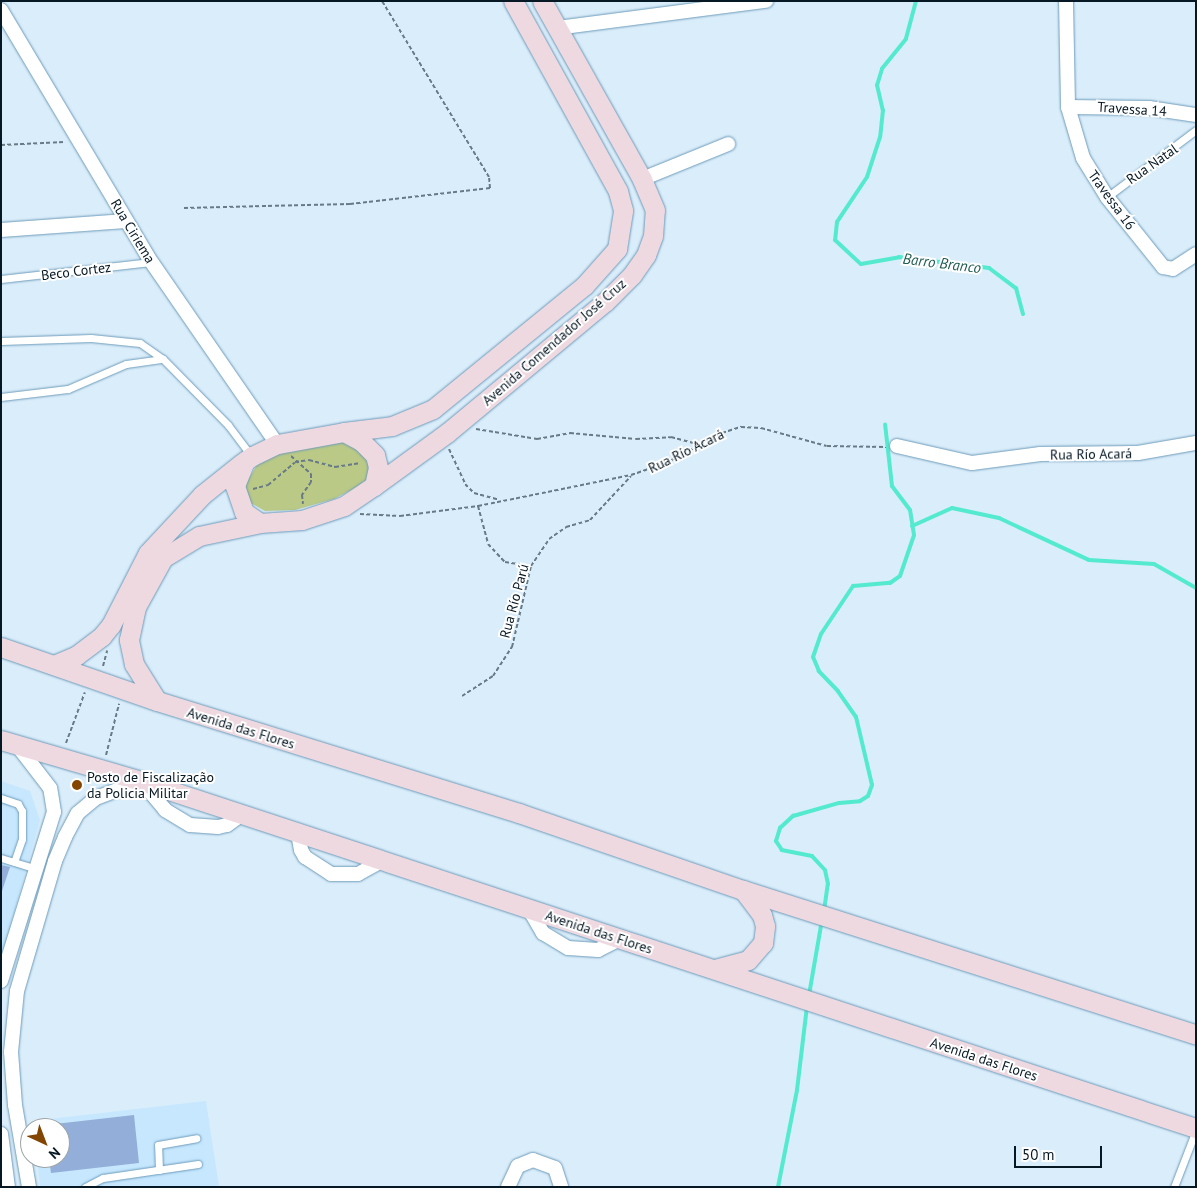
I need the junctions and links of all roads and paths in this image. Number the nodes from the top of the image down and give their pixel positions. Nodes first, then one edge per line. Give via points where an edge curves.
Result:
1 (382, 1) edge
2 (513, 1) edge
3 (542, 1) edge
4 (766, 1) edge
5 (1066, 1) edge
6 (1, 10) edge
7 (557, 28) junction
8 (1068, 107) junction
9 (1196, 115) edge
10 (1196, 130) edge
11 (79, 141) junction
12 (728, 144) dead end
13 (1, 145) edge
14 (642, 179) junction
15 (1107, 196) junction
16 (184, 208) dead end
17 (126, 221) junction
18 (1, 230) edge
19 (1196, 254) edge
20 (151, 262) junction
21 (1, 279) edge
22 (1, 341) edge
23 (163, 359) junction
24 (1, 397) edge
25 (451, 430) junction
26 (344, 432) junction
27 (1196, 443) edge
28 (280, 444) junction
29 (701, 445) junction
30 (897, 446) dead end
31 (872, 448) dead end
32 (248, 458) junction
33 (378, 460) junction
34 (295, 462) junction
35 (631, 476) junction
36 (374, 486) junction
37 (237, 494) junction
38 (500, 499) junction
39 (478, 506) junction
40 (333, 511) junction
41 (302, 520) junction
42 (260, 523) junction
43 (531, 566) junction
44 (102, 636) junction
45 (1, 647) edge
46 (54, 665) junction
47 (90, 678) junction
48 (123, 690) junction
49 (462, 696) dead end
50 (157, 701) junction
51 (7, 744) edge
52 (61, 757) junction
53 (102, 770) junction
54 (141, 781) junction
55 (1, 798) edge
56 (241, 815) junction
57 (298, 833) junction
58 (1, 858) edge
59 (381, 861) junction
60 (14, 862) junction
61 (36, 869) junction
62 (743, 890) junction
63 (714, 970) junction
64 (1, 981) edge
65 (1196, 1034) edge
66 (1196, 1129) edge
67 (1, 1134) edge
68 (196, 1138) dead end
69 (198, 1164) dead end
70 (159, 1170) junction
71 (8, 1187) edge
72 (29, 1187) edge
73 (85, 1187) edge
74 (508, 1187) edge
75 (561, 1187) edge
76 (1174, 1187) edge

1 - 16 path via 488,177 490,188 350,204
2 - 26 main road, Avenida Comendador José Cruz via 618,191 624,210 617,249 584,286 428,412 392,426
3 - 7 main road, Avenida Comendador José Cruz
4 - 7 street
5 - 8 street, Travessa 16
6 - 11 street, Rua Ciriema
7 - 14 main road, Avenida Comendador José Cruz
8 - 9 street, Travessa 14 via 1149,108
8 - 15 street, Travessa 16 via 1083,158
10 - 15 lane, Rua Natal
11 - 13 path
11 - 17 street, Rua Ciriema
12 - 14 street
14 - 25 main road, Avenida Comendador José Cruz via 655,210 655,222 646,255 632,275 605,302
15 - 19 street, Travessa 16 via 1163,267 1170,270
17 - 18 street
17 - 20 street, Rua Ciriema
20 - 21 lane, Beco Cortez
20 - 28 street, Rua Ciriema
22 - 23 lane via 118,338 140,343
23 - 24 lane via 126,364 68,389
23 - 32 lane via 228,425
25 - 29 path via 537,439 577,433 670,437
25 - 36 main road, Avenida Comendador José Cruz
25 - 38 path, Rua Río Acará via 456,469 465,484 474,493
26 - 28 main road, Avenida Comendador José Cruz
26 - 33 main road via 365,444
27 - 30 street, Rua Río Acará via 1138,453 1040,454 972,463
28 - 32 main road, Avenida Comendador José Cruz
28 - 34 path
29 - 31 path, Rua Río Acará via 731,430 749,427 827,446
29 - 35 path, Rua Río Acará
32 - 37 main road via 237,475
32 - 44 main road via 202,495 148,553 111,625
33 - 34 path via 335,467 309,460
33 - 36 main road
34 - 37 path via 268,485
34 - 41 path via 311,474 311,482 302,495
35 - 38 path, Rua Río Acará
35 - 43 path, Rua Río Parú via 590,520 566,527 549,540
36 - 40 main road, Avenida Comendador José Cruz
37 - 42 main road via 244,512
38 - 39 path, Rua Río Acará
39 - 40 path, Rua Río Acará via 386,516
39 - 43 path via 488,544 505,562
40 - 41 main road, Avenida Comendador José Cruz
41 - 42 main road, Avenida Comendador José Cruz
42 - 50 main road via 222,530 182,544 163,558 152,573 136,607 129,640 134,664
43 - 49 path, Rua Río Parú via 512,647 493,676
44 - 46 main road via 77,655
44 - 47 path via 107,648 106,660
45 - 46 main road, Avenida das Flores
46 - 47 main road, Avenida das Flores
47 - 48 main road, Avenida das Flores
47 - 52 path
48 - 50 main road, Avenida das Flores
48 - 53 path
50 - 62 main road, Avenida das Flores via 519,813
51 - 52 main road, Avenida das Flores
51 - 61 street via 41,773 53,799 50,828
52 - 53 main road, Avenida das Flores
53 - 54 main road, Avenida das Flores
54 - 56 main road, Avenida das Flores
54 - 56 street via 165,810 190,825 218,827 228,825
54 - 72 street via 96,798 78,813 55,861 17,991 12,1077
55 - 60 lane via 21,806 21,835
56 - 57 main road, Avenida das Flores
57 - 59 main road, Avenida das Flores
57 - 59 street via 300,850 305,857 331,874 358,874
58 - 60 lane
59 - 63 main road, Avenida das Flores
60 - 61 lane
61 - 64 street
62 - 63 main road via 762,915 765,926 763,943 748,960
62 - 65 main road, Avenida das Flores
63 - 66 main road, Avenida das Flores
66 - 76 lane
67 - 71 street
68 - 70 lane via 158,1145
69 - 70 lane
70 - 73 lane via 104,1178
74 - 75 street via 518,1166 533,1160 555,1168

